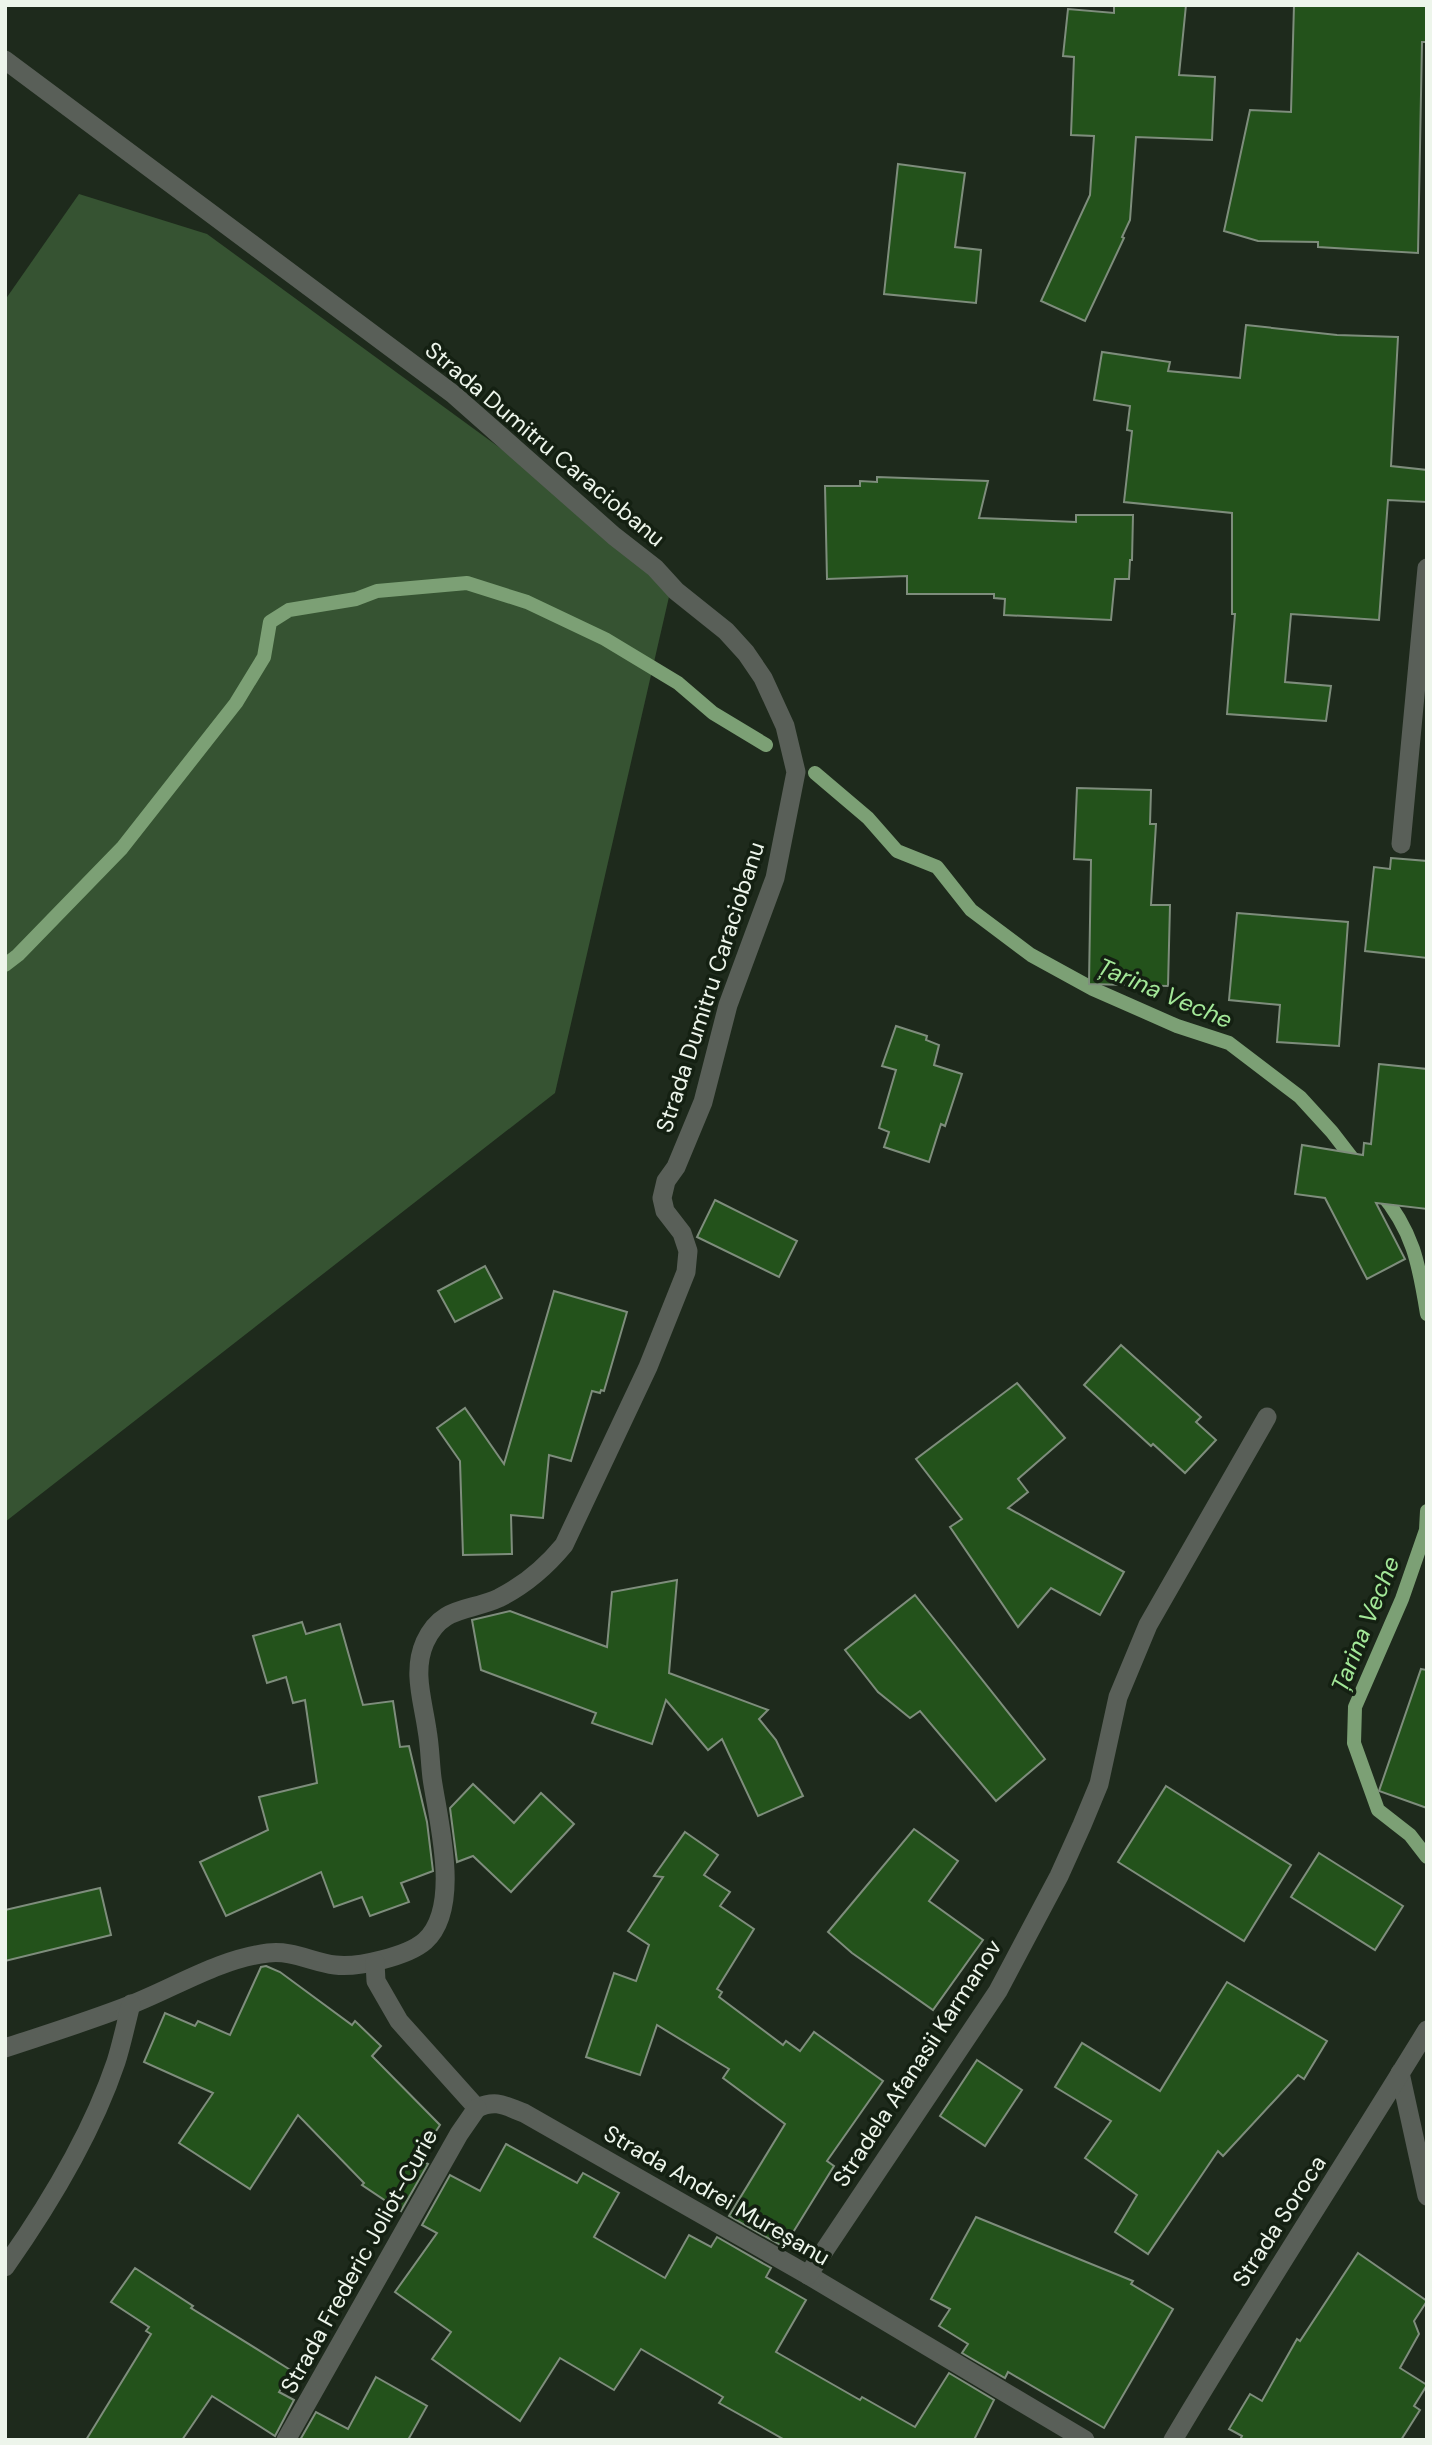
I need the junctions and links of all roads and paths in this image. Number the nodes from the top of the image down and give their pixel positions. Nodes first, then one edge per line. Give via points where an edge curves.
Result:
1 (5, 60) edge
2 (1427, 568) edge
3 (1401, 844) dead end
4 (1267, 1416) dead end
5 (375, 1962) junction
6 (131, 2004) junction
7 (1427, 2030) edge
8 (5, 2048) edge
9 (1400, 2073) junction
10 (477, 2108) junction
11 (1427, 2196) edge
12 (5, 2267) edge
13 (807, 2275) junction
14 (286, 2440) edge
15 (1085, 2440) edge
16 (1173, 2440) edge

1 - 5 street, Strada Dumitru Caraciobanu via 453,394 726,631 763,678 785,726 796,772 775,878 728,1005 703,1102 662,1198 688,1251 686,1272 648,1367 564,1545 530,1580 496,1599 458,1609 438,1623 425,1642 418,1665 420,1693 446,1884 439,1919 427,1939 409,1952
2 - 3 street
4 - 13 street, Stradela Afanasii Karmanov via 1148,1625 1118,1697 1099,1784 1059,1875 998,1991
5 - 6 street, Strada Dumitru Caraciobanu via 336,1965 295,1954 248,1956
5 - 10 street via 376,1980 399,2021
6 - 8 street, Strada Dumitru Caraciobanu
6 - 12 street via 116,2062 94,2114 69,2165
7 - 9 street, Strada Soroca
9 - 11 street
9 - 16 street, Strada Soroca
10 - 13 street, Strada Andrei Mureșanu via 500,2104 524,2113
10 - 14 street, Strada Frederic Joliot-Curie via 458,2134
13 - 15 street, Strada Andrei Mureșanu

